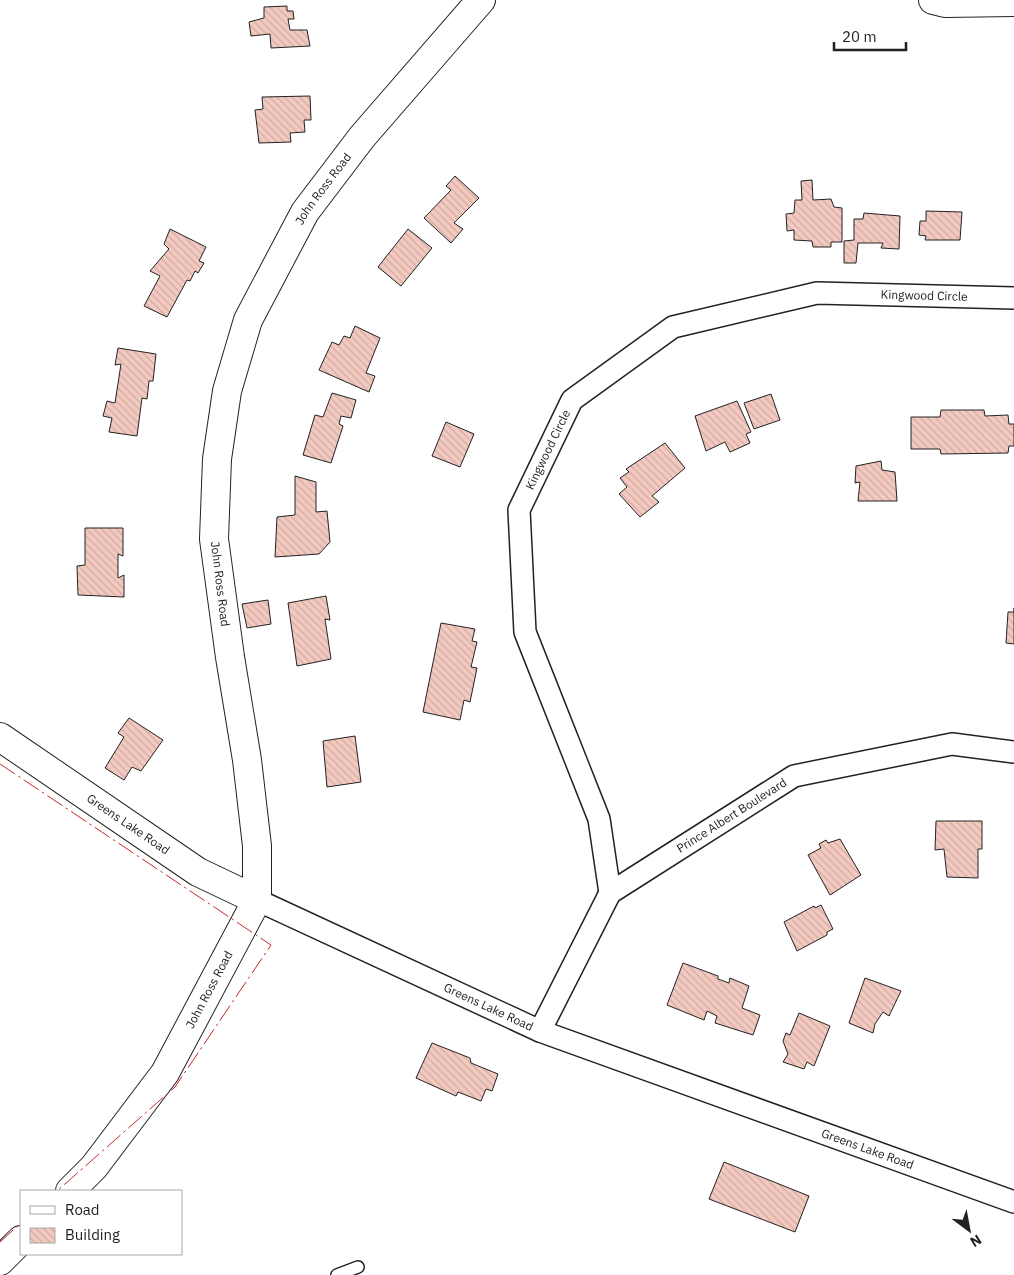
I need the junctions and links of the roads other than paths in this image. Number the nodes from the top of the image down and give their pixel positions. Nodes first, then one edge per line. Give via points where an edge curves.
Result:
1 (481, 0) edge
2 (933, 0) edge
3 (1014, 2) edge
4 (1014, 298) edge
5 (0, 737) edge
6 (1014, 752) edge
7 (610, 893) junction
8 (257, 900) junction
9 (540, 1031) junction
10 (71, 1190) edge
11 (1014, 1202) edge
12 (20, 1241) edge
13 (0, 1261) edge
14 (358, 1267) dead end
15 (338, 1275) edge

1 - 8 street, John Ross Road via 362,137 305,212 248,320 227,391 217,459 214,539 247,760 257,846
2 - 3 street via 944,3
4 - 7 street, Kingwood Circle via 817,293 673,327 572,400 519,510 525,632 598,819
5 - 8 street, Greens Lake Road via 198,872
6 - 7 street, Prince Albert Boulevard via 952,744 794,776
7 - 9 street
8 - 9 street, Greens Lake Road
8 - 10 street, John Ross Road via 165,1073 94,1167
9 - 11 street, Greens Lake Road
12 - 13 street
14 - 15 lane

